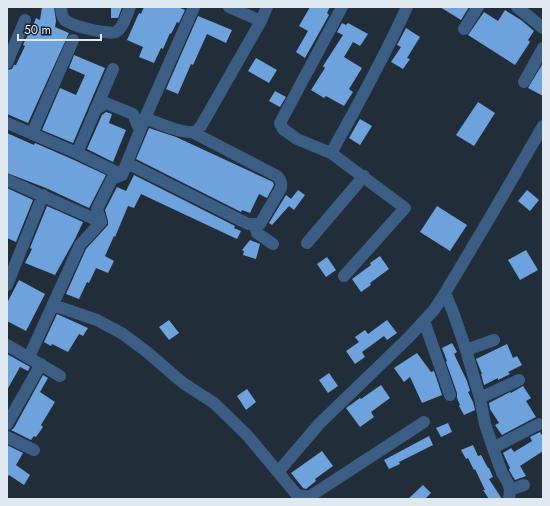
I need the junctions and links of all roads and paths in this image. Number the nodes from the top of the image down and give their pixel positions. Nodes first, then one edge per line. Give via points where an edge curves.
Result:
1 (61, 7) edge
2 (130, 7) edge
3 (194, 7) edge
4 (229, 7) edge
5 (267, 7) edge
6 (342, 7) edge
7 (406, 7) edge
8 (478, 7) edge
9 (517, 7) edge
10 (25, 20) dead end
11 (261, 21) junction
12 (543, 28) edge
13 (464, 30) dead end
14 (73, 40) dead end
15 (543, 48) edge
16 (7, 63) edge
17 (113, 70) dead end
18 (524, 82) dead end
19 (96, 110) junction
20 (145, 118) junction
21 (7, 123) edge
22 (543, 126) edge
23 (140, 131) junction
24 (192, 132) junction
25 (32, 134) junction
26 (77, 153) junction
27 (331, 153) junction
28 (127, 163) junction
29 (122, 174) junction
30 (364, 176) junction
31 (7, 180) edge
32 (43, 195) junction
33 (101, 222) junction
34 (254, 225) junction
35 (307, 243) dead end
36 (273, 244) dead end
37 (344, 276) dead end
38 (7, 285) edge
39 (445, 293) junction
40 (53, 305) junction
41 (424, 321) junction
42 (494, 340) dead end
43 (7, 345) edge
44 (466, 350) junction
45 (29, 357) junction
46 (41, 364) junction
47 (60, 376) dead end
48 (519, 380) dead end
49 (450, 395) dead end
50 (480, 398) junction
51 (424, 422) dead end
52 (7, 424) edge
53 (538, 424) dead end
54 (7, 437) edge
55 (493, 448) junction
56 (34, 450) dead end
57 (278, 472) junction
58 (524, 485) dead end
59 (510, 495) edge
60 (310, 498) edge

1 - 2 street via 68,22 112,33 118,30
3 - 20 street
4 - 11 street
5 - 11 street
6 - 27 street via 280,123 283,129 297,139
7 - 27 street via 376,72
8 - 13 street
9 - 12 street
10 - 16 street
11 - 24 street via 201,126
14 - 25 street
15 - 18 street
17 - 19 street
19 - 23 street via 106,103 133,114
19 - 26 street
20 - 23 street
20 - 24 street
21 - 25 street
22 - 39 street
23 - 28 street
24 - 34 street via 277,176 280,180 281,188 262,221
25 - 26 street
26 - 29 street
27 - 30 street
28 - 29 street
28 - 34 street
29 - 33 street via 112,179 97,209
30 - 35 street
30 - 37 street via 406,208
31 - 32 street
32 - 33 street
32 - 38 street
33 - 40 street via 80,245
34 - 36 street via 257,233
39 - 41 street
39 - 44 street
40 - 45 street
40 - 57 street via 97,320 123,334 183,383 214,403 247,435
41 - 49 street
41 - 57 street via 319,424
42 - 44 street
43 - 45 street
44 - 50 street
45 - 46 street
46 - 47 street
46 - 52 street
48 - 50 street
50 - 55 street
51 - 60 street
53 - 55 street
54 - 56 street
55 - 59 street via 508,483
57 - 60 street via 297,495
58 - 59 street

